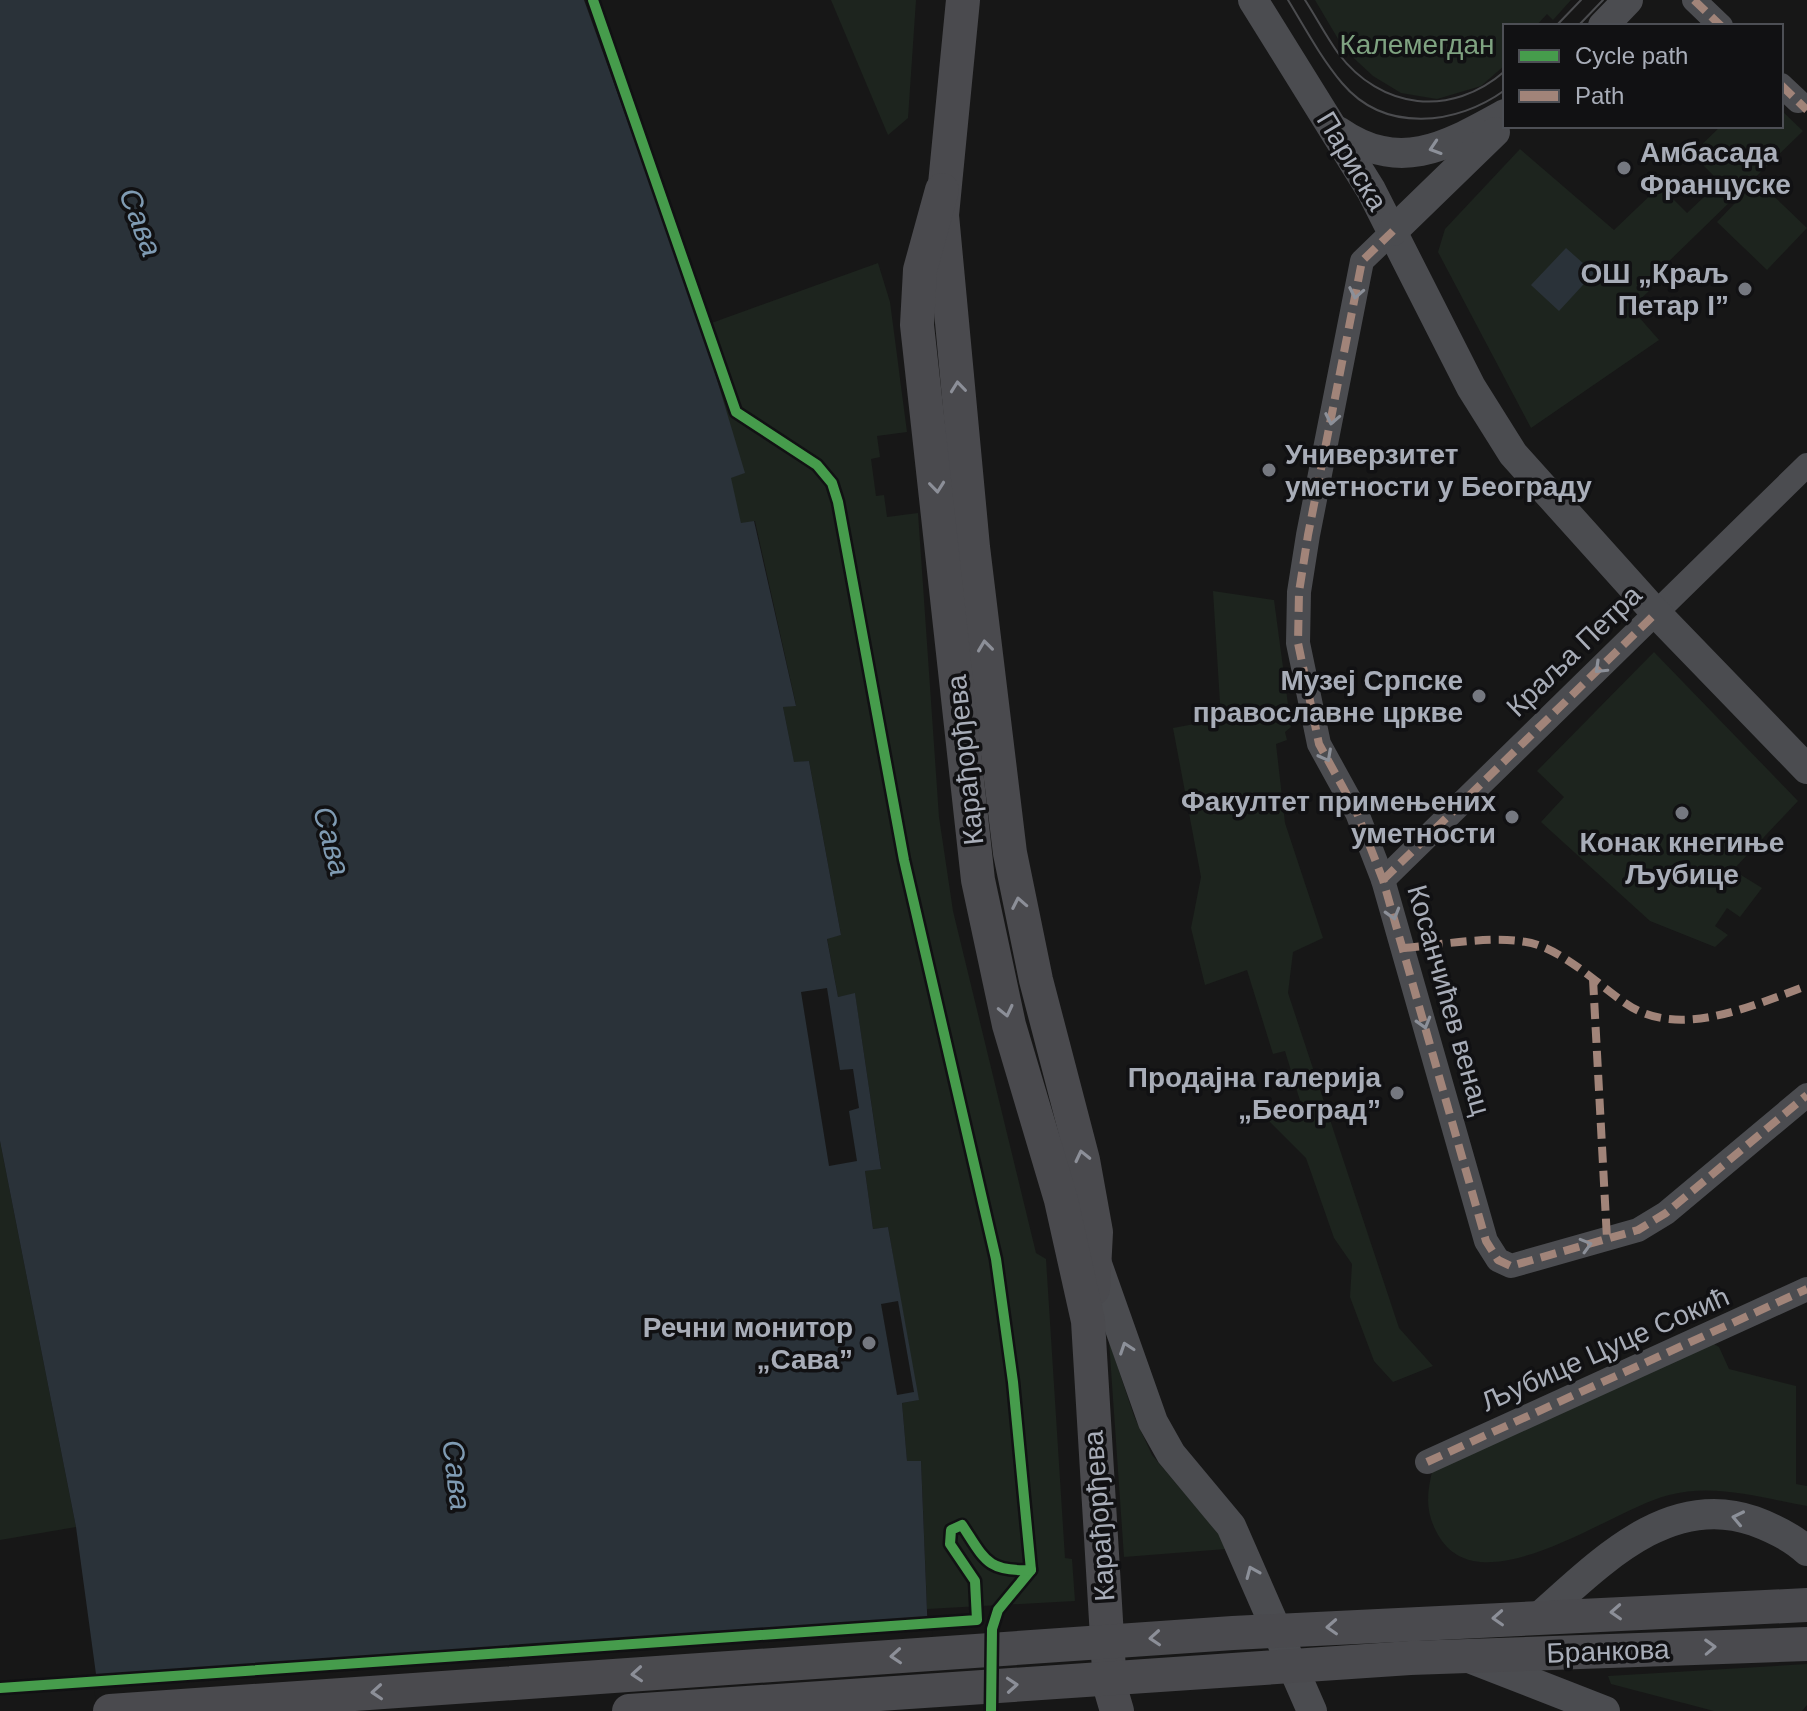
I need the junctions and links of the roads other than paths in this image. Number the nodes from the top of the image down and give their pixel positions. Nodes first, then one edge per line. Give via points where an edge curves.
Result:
1 (963, 0) edge
2 (1253, 0) edge
3 (1628, 0) edge
4 (1694, 0) edge
5 (1605, 24) edge
6 (1719, 24) edge
7 (1503, 115) edge
8 (1503, 124) edge
9 (1333, 128) junction
10 (942, 190) junction
11 (1393, 231) junction
12 (1807, 465) edge
13 (1656, 613) junction
14 (1807, 769) edge
15 (1383, 880) junction
16 (1807, 1095) edge
17 (1096, 1261) junction
18 (1807, 1289) edge
19 (1088, 1321) junction
20 (1427, 1462) dead end
21 (1807, 1551) edge
22 (1793, 1605) edge
23 (1541, 1615) junction
24 (1802, 1644) edge
25 (1464, 1656) junction
26 (1313, 1706) edge
27 (1109, 1707) edge
28 (110, 1711) edge
29 (629, 1711) edge
30 (1605, 1711) edge

1 - 10 main road, Карађорђева
2 - 9 street, Париска
3 - 5 street
4 - 6 street
7 -> 9 street via 1425,152 1361,147
8 - 11 street, Париска
9 - 11 street, Париска
17 -> 10 main road, Карађорђева via 1094,1214 1083,1160 1036,980 1010,853 972,532
10 -> 19 main road, Карађорђева via 920,270 917,325 973,838 990,947 1064,1211
11 - 13 street via 1466,377 1513,454
11 -> 15 street, Косанчићев венац via 1362,261 1299,592 1302,672 1319,744 1357,813
12 - 13 street, Краља Петра
13 - 14 street
13 -> 15 street, Краља Петра
15 -> 16 street, Косанчићев венац via 1486,1241 1504,1264 1638,1230 1666,1213
17 - 19 main road, Карађорђева
26 -> 17 street, Карађорђева via 1231,1526 1171,1454 1153,1422
18 - 20 street, Љубице Цуце Сокић
19 - 27 main road, Карађорђева
21 -> 23 street via 1784,1534 1744,1518 1683,1518 1615,1550
22 -> 23 main road, Бранкова
23 -> 28 main road, Бранкова
25 -> 24 main road, Бранкова
29 -> 25 main road, Бранкова
25 - 30 street

